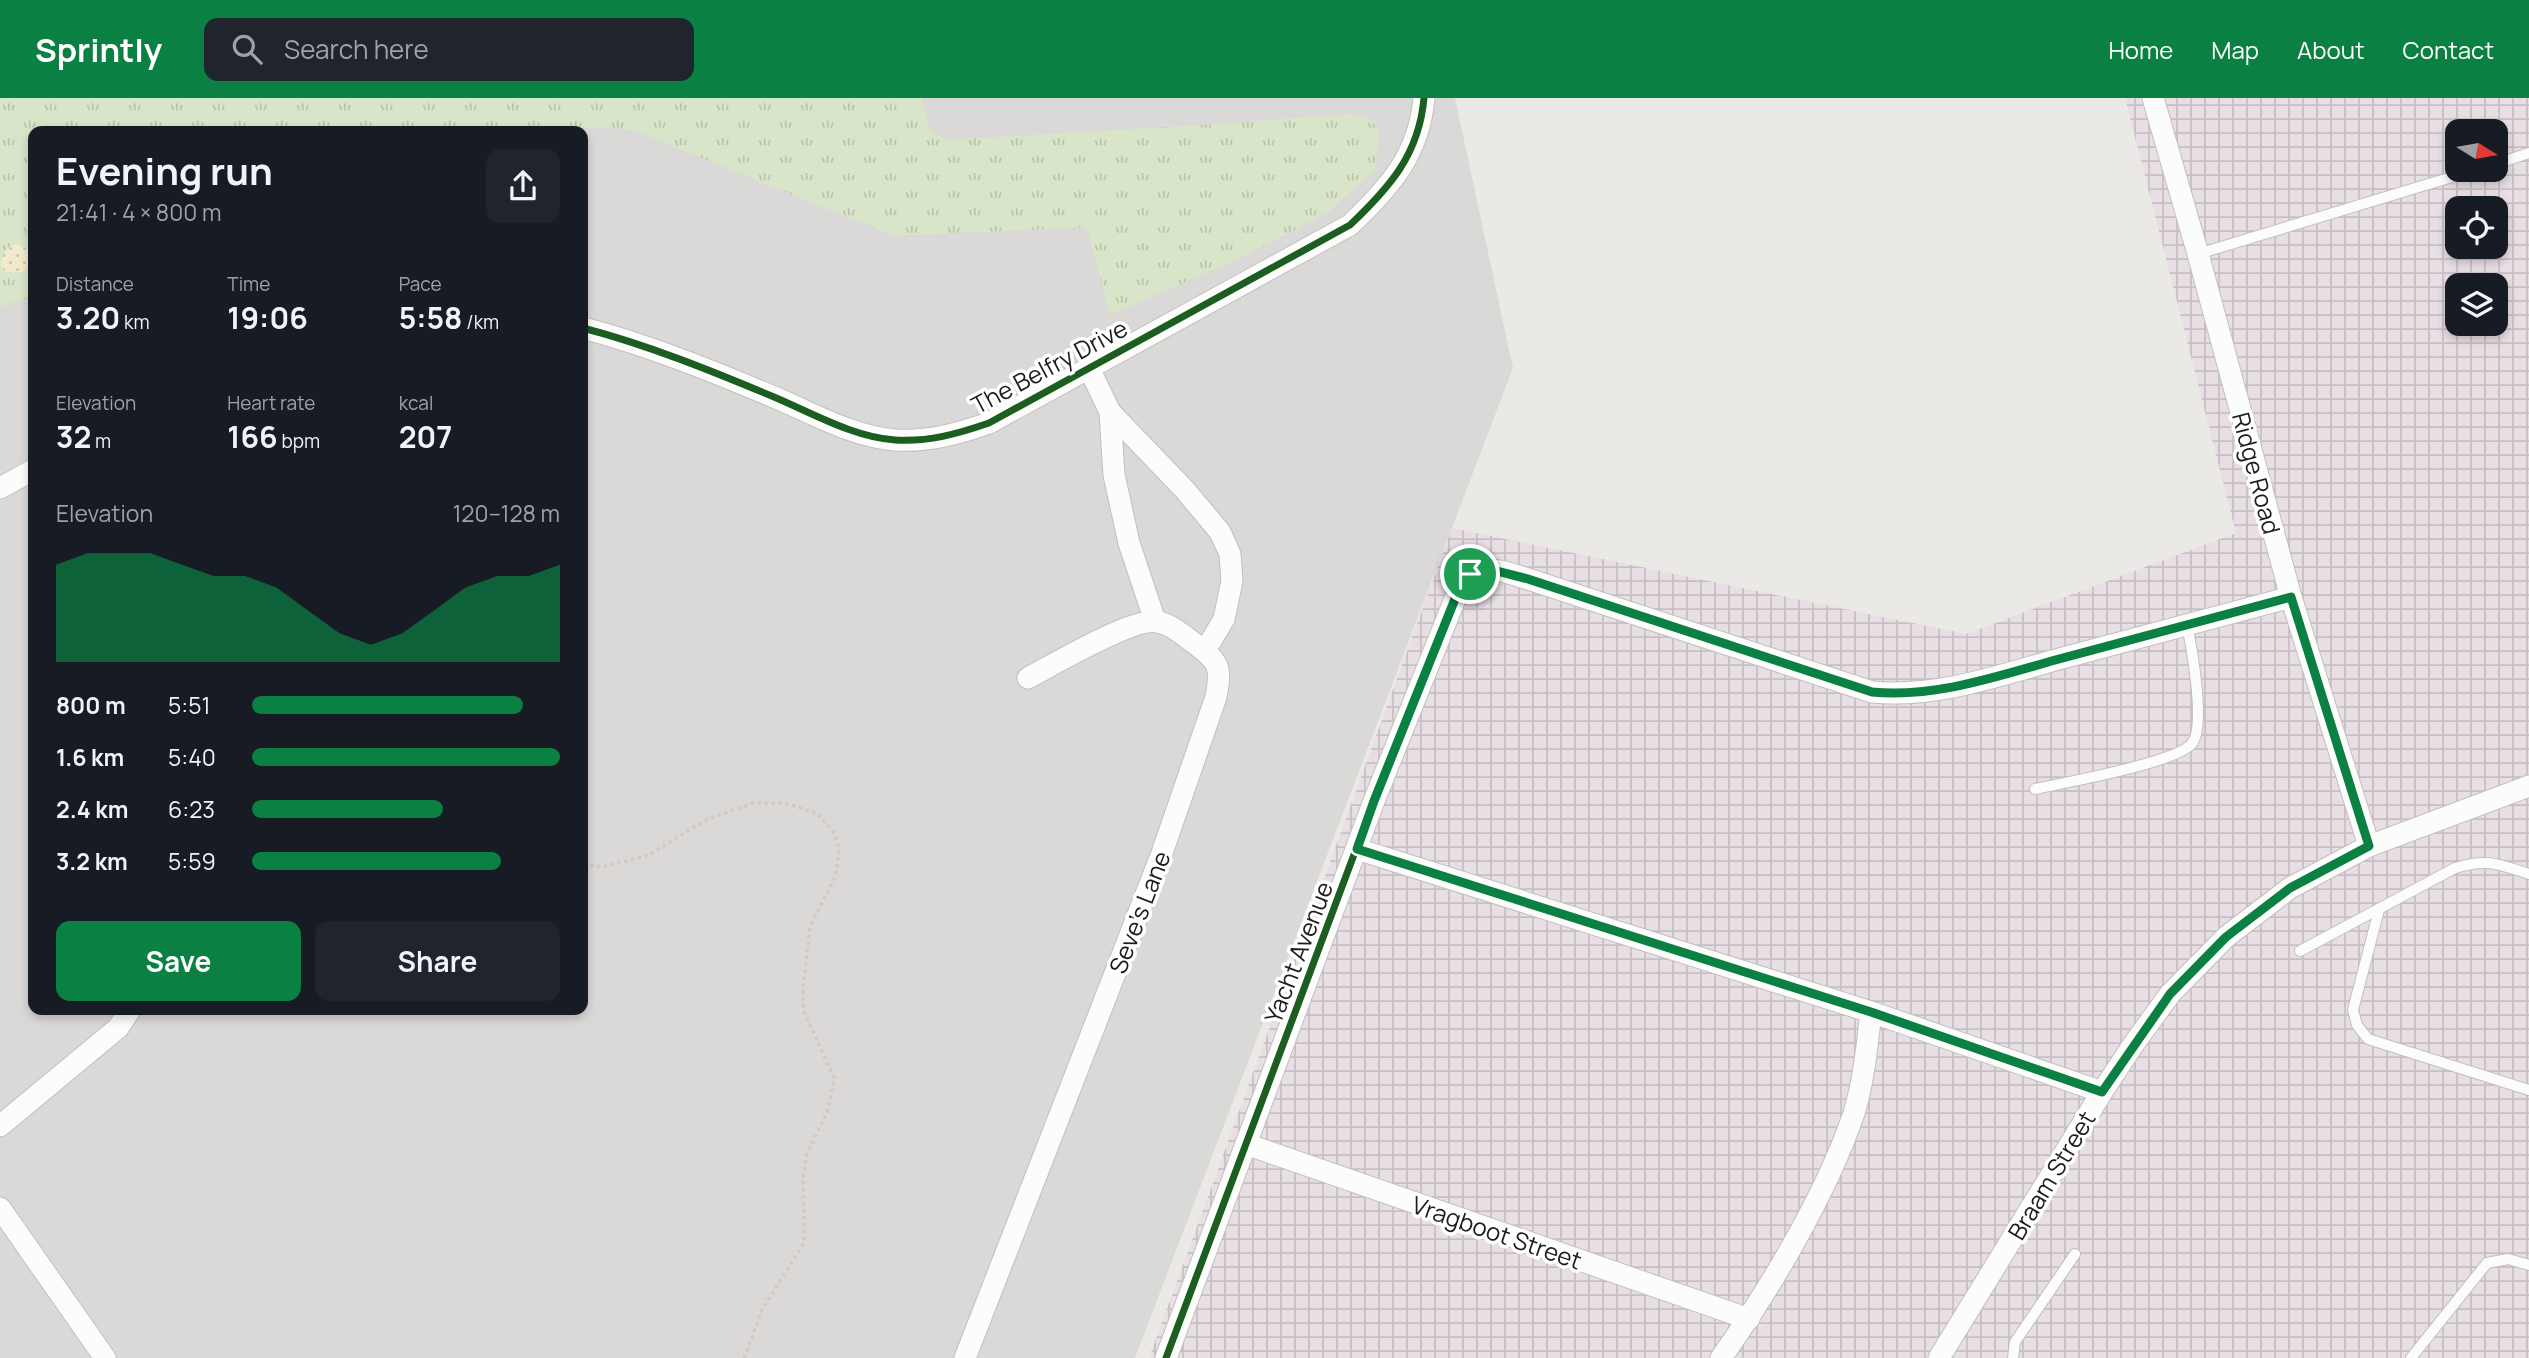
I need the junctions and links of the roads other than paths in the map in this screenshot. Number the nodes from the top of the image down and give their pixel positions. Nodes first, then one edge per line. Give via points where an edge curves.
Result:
1 (1424, 98) edge
2 (2153, 98) edge
3 (2529, 153) edge
4 (2508, 160) edge
5 (2445, 179) edge
6 (2198, 254) junction
7 (588, 329) edge
8 (1089, 368) junction
9 (1110, 412) junction
10 (28, 473) edge
11 (0, 488) edge
12 (2291, 597) junction
13 (1155, 621) junction
14 (2187, 625) junction
15 (1205, 651) junction
16 (1028, 678) dead end
17 (2529, 786) edge
18 (2035, 789) dead end
19 (2369, 846) junction
20 (1357, 849) junction
21 (2529, 874) edge
22 (2379, 910) junction
23 (2300, 951) dead end
24 (1871, 1012) junction
25 (127, 1015) edge
26 (2529, 1090) edge
27 (2102, 1092) junction
28 (0, 1126) edge
29 (1246, 1144) junction
30 (0, 1209) edge
31 (2076, 1254) dead end
32 (2529, 1265) edge
33 (1749, 1319) junction
34 (102, 1357) edge
35 (965, 1358) edge
36 (1166, 1358) edge
37 (1721, 1358) edge
38 (1939, 1358) edge
39 (2013, 1358) edge
40 (2412, 1358) edge

1 - 8 street, The Belfry Drive via 1409,154 1385,192 1350,225
2 - 6 street, Ridge Road
3 - 4 lane
5 - 6 lane
6 - 12 street, Ridge Road
7 - 8 street, The Belfry Drive via 726,377 861,434 892,440 946,437 989,423
8 - 9 street
9 - 13 street via 1114,475 1129,542
9 - 15 street via 1184,489 1220,532 1230,554 1232,581 1224,619
10 - 11 street
12 - 14 street
12 - 19 street, Ridge Road
13 - 15 street, Seve's Lane
13 - 16 street via 1130,626
14 - 18 lane via 2199,727 2193,744 2168,758
14 - 20 street, Yacht Avenue via 1977,681 1897,695 1872,692 1528,579 1480,570 1461,584
15 - 35 street, Seve's Lane via 1215,659 1220,674 1216,697 1162,853
17 - 19 street, Braam Street
19 - 27 street, Braam Street via 2290,888 2226,937 2170,994
20 - 24 street
20 - 29 street, Yacht Avenue
21 - 22 lane via 2477,861 2455,868
22 - 23 lane
22 - 26 lane via 2353,1010 2368,1039
24 - 27 street
24 - 33 street via 1863,1077 1849,1125 1807,1218
25 - 28 street via 118,1028
27 - 38 street, Braam Street
29 - 33 street, Vragboot Street
29 - 36 street, Yacht Avenue
30 - 34 street
31 - 39 lane via 2015,1342
32 - 40 lane via 2508,1259 2487,1263
33 - 37 street

